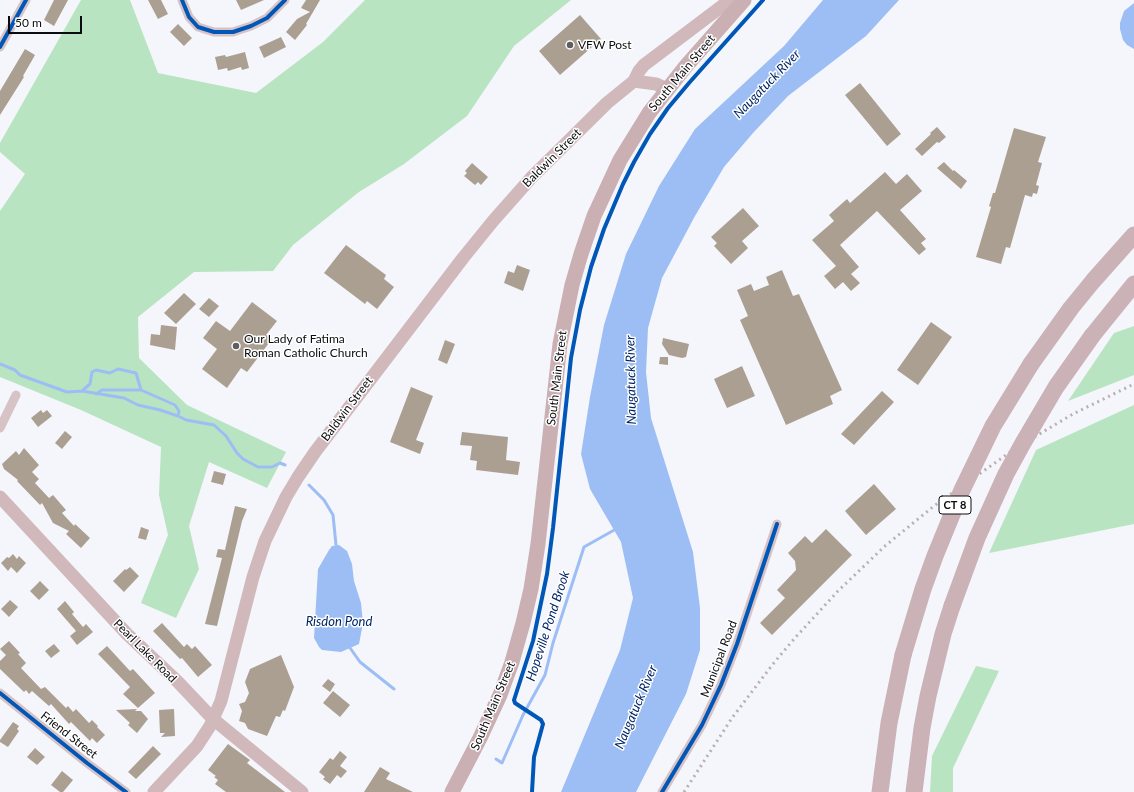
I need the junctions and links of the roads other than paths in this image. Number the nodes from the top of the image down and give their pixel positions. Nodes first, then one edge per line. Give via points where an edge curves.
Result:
1 (26, 0) edge
2 (182, 0) edge
3 (285, 0) edge
4 (730, 0) edge
5 (744, 0) edge
6 (0, 47) edge
7 (634, 81) junction
8 (667, 88) junction
9 (1134, 235) edge
10 (1134, 284) edge
11 (16, 395) dead end
12 (0, 428) edge
13 (0, 497) edge
14 (777, 524) dead end
15 (0, 693) edge
16 (214, 719) junction
17 (126, 792) edge
18 (154, 792) edge
19 (302, 792) edge
20 (452, 792) edge
21 (662, 792) edge
22 (880, 792) edge
23 (914, 792) edge

1 - 6 street
2 - 3 street via 189,17 198,26 214,32 233,32 251,26 267,18
4 - 7 main road, Baldwin Street via 644,66
5 - 8 main road, South Main Street
7 - 8 main road
7 - 16 main road, Baldwin Street via 607,103 558,151 493,220 304,467 279,510 260,553
8 - 20 main road, South Main Street via 641,124 620,160 598,205 584,244 572,285 560,344 538,544 527,609 500,695
9 - 22 highway, CT 8, bridge via 1075,302 1031,364 993,426 962,490 932,563 903,655 889,723
10 - 23 highway, CT 8, bridge via 1092,336 1056,387 1022,443 977,538 937,656 922,728
11 - 12 street
13 - 16 main road, Pearl Lake Road via 128,634
14 - 21 street, Municipal Road via 721,685 702,725
15 - 17 street, Friend Street
16 - 18 main road, Baldwin Street via 200,741
16 - 19 main road, Pearl Lake Road

